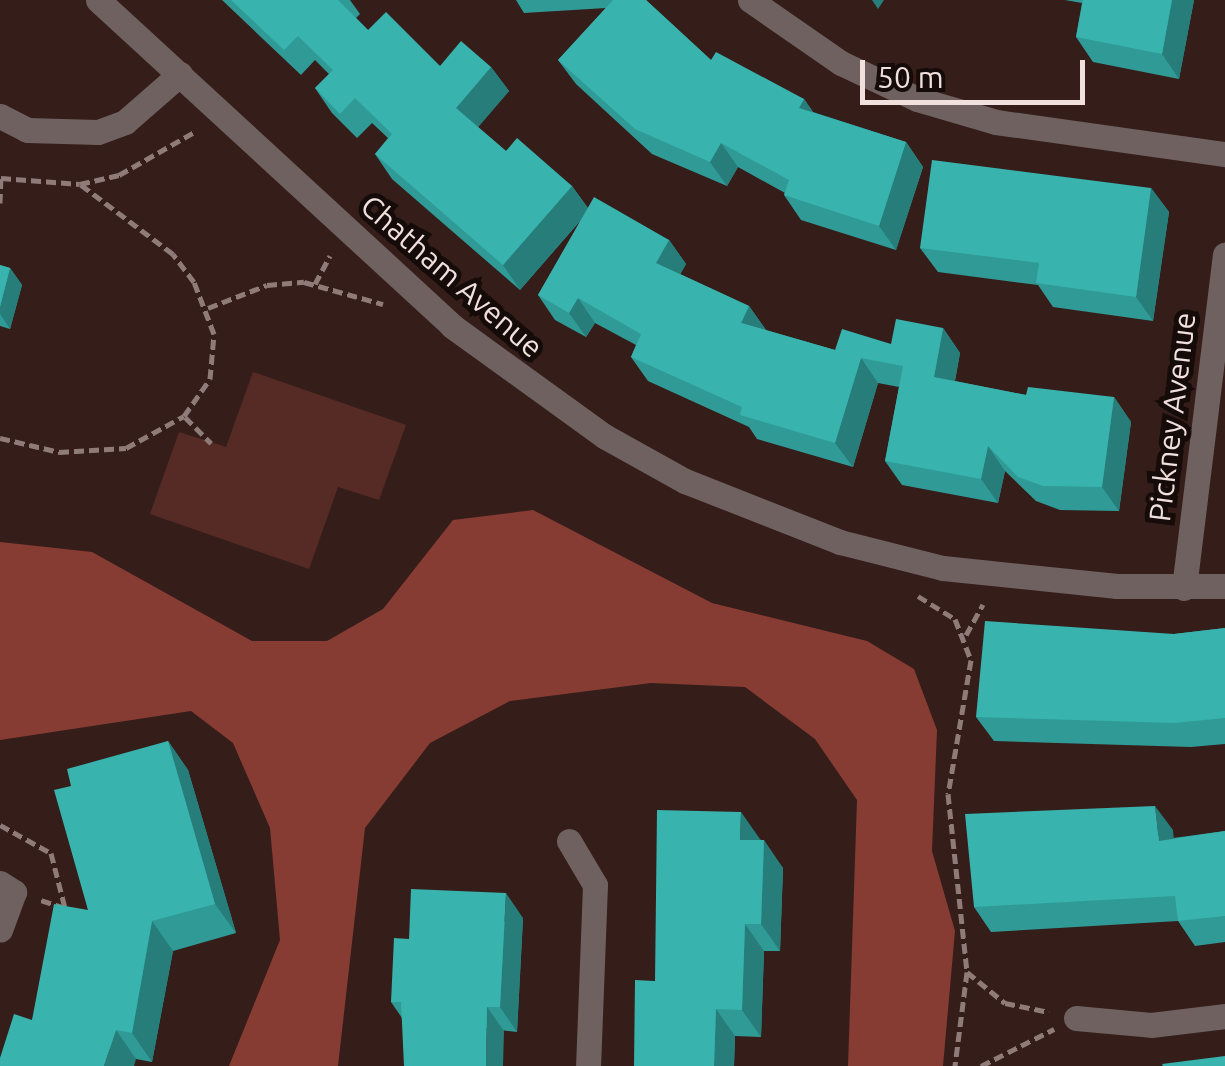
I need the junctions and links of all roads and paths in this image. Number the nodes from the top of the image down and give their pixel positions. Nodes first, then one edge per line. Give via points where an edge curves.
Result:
1 (98, 0) edge
2 (750, 0) edge
3 (180, 74) junction
4 (0, 116) edge
5 (196, 131) dead end
6 (1225, 154) edge
7 (1, 177) edge
8 (80, 184) junction
9 (0, 204) edge
10 (1225, 255) edge
11 (330, 256) dead end
12 (315, 284) junction
13 (382, 304) dead end
14 (208, 308) junction
15 (184, 416) junction
16 (0, 438) edge
17 (212, 443) dead end
18 (1225, 586) edge
19 (1184, 588) junction
20 (918, 596) dead end
21 (982, 604) dead end
22 (966, 636) junction
23 (0, 825) edge
24 (570, 842) dead end
25 (7, 887) edge
26 (0, 930) edge
27 (967, 972) junction
28 (1225, 1016) edge
29 (1076, 1018) junction
30 (588, 1066) edge
31 (955, 1066) edge
32 (981, 1066) edge

1 - 3 street, Chatham Avenue
2 - 6 street via 841,63 917,99 996,122
3 - 4 street via 125,122 98,132 27,130
3 - 19 street, Chatham Avenue via 452,326 589,426 684,481 840,542 943,568
5 - 8 path via 149,164
7 - 8 path
7 - 9 path
8 - 14 path via 173,254
10 - 19 street, Pickney Avenue
11 - 12 path
12 - 13 path
12 - 14 path via 266,284
14 - 15 path via 216,357
15 - 16 path via 148,440 93,453
15 - 17 path
18 - 19 street, Chatham Avenue
20 - 22 path
21 - 22 path
22 - 27 path via 971,660 947,824
23 - 25 path via 51,854 65,908
24 - 30 street via 595,884
25 - 26 street
27 - 29 path via 1005,1003
27 - 31 path
28 - 29 street via 1151,1025
29 - 32 path

